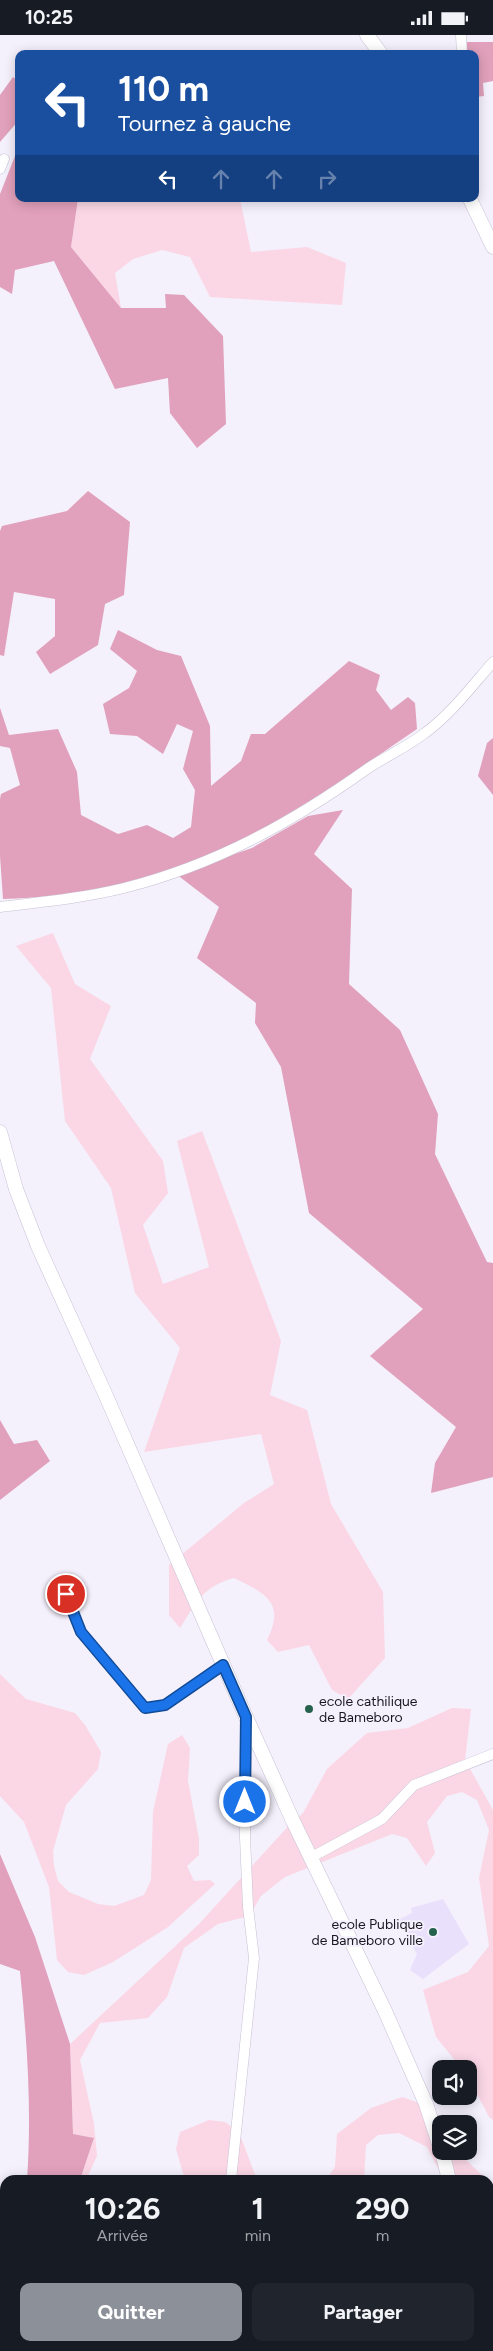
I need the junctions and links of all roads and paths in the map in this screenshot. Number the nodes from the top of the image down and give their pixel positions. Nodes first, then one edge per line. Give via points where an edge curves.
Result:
1 (367, 35) edge
2 (461, 35) edge
3 (378, 50) edge
4 (462, 50) edge
5 (471, 202) edge
6 (493, 247) edge
7 (493, 662) edge
8 (0, 907) edge
9 (0, 1133) edge
10 (66, 1594) dead end
11 (223, 1665) junction
12 (246, 1717) junction
13 (493, 1754) edge
14 (310, 1858) junction
15 (432, 2123) edge
16 (443, 2160) edge
17 (232, 2175) edge
18 (448, 2175) edge

1 - 3 street
2 - 4 street
5 - 6 street
7 - 8 street via 424,734 305,812 253,841 215,858 123,888
9 - 11 street via 30,1227
10 - 11 street via 81,1632 145,1708 165,1705
11 - 12 street
12 - 14 street
12 - 17 street via 245,1837 254,1958
13 - 14 street via 414,1785 382,1819
14 - 15 street via 385,2011
16 - 18 street

